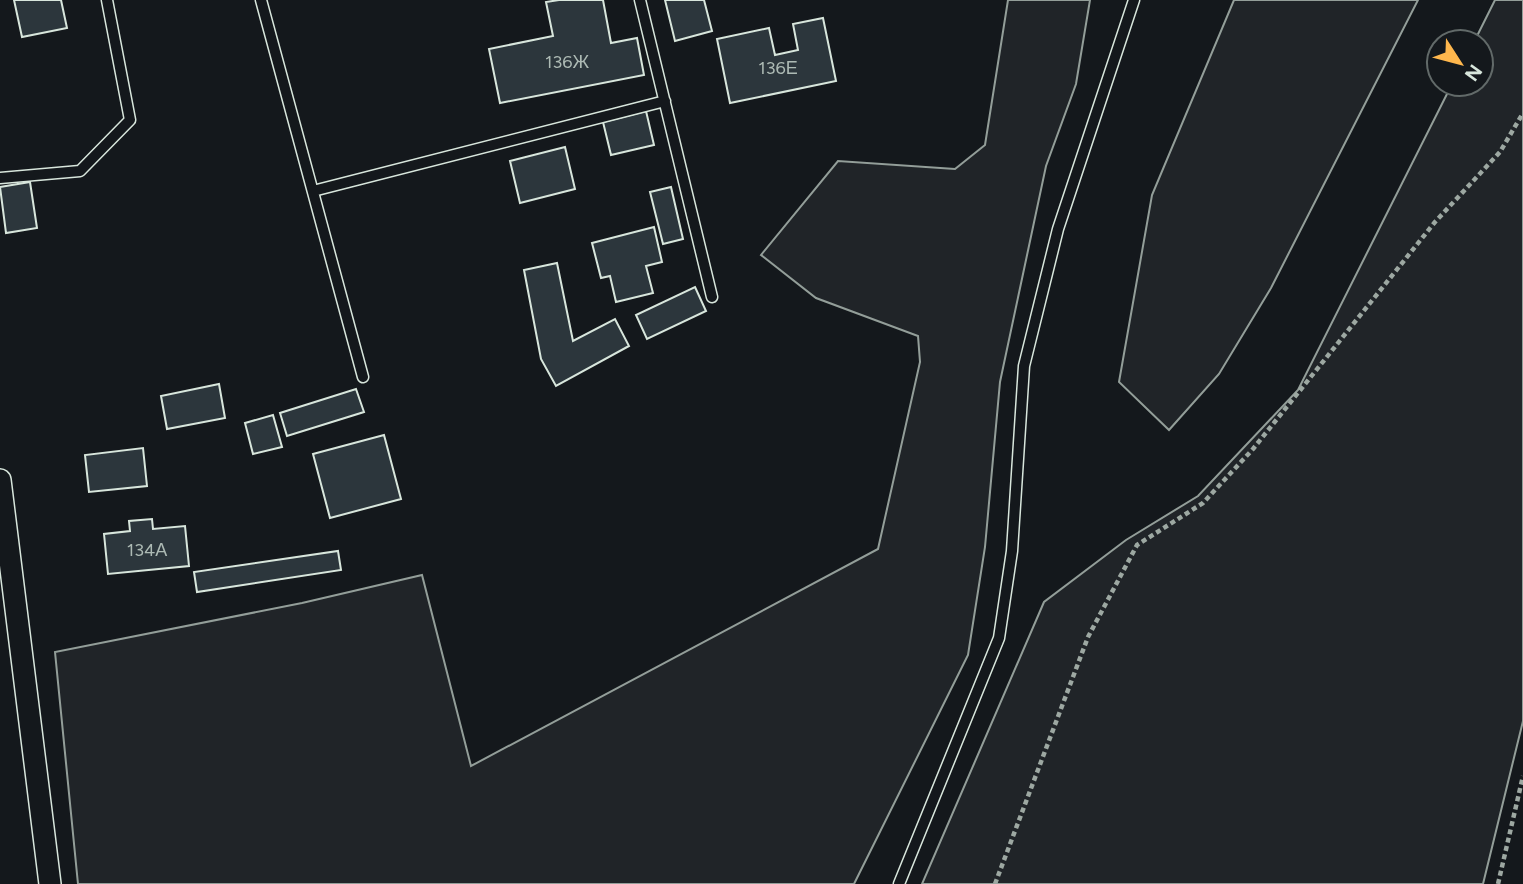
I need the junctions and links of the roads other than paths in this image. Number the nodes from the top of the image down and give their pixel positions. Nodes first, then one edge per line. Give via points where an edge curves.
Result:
1 (107, 0) edge
2 (261, 0) edge
3 (640, 0) edge
4 (1134, 0) edge
5 (664, 101) junction
6 (0, 178) edge
7 (313, 191) junction
8 (712, 298) dead end
9 (363, 377) dead end
10 (0, 480) edge
11 (50, 884) edge
12 (899, 884) edge

1 - 6 lane via 130,120 80,171
2 - 7 lane
3 - 5 lane
4 - 12 lane via 1058,229 1024,366 1012,551 999,638
5 - 7 lane
5 - 8 lane
7 - 9 lane
10 - 11 street

